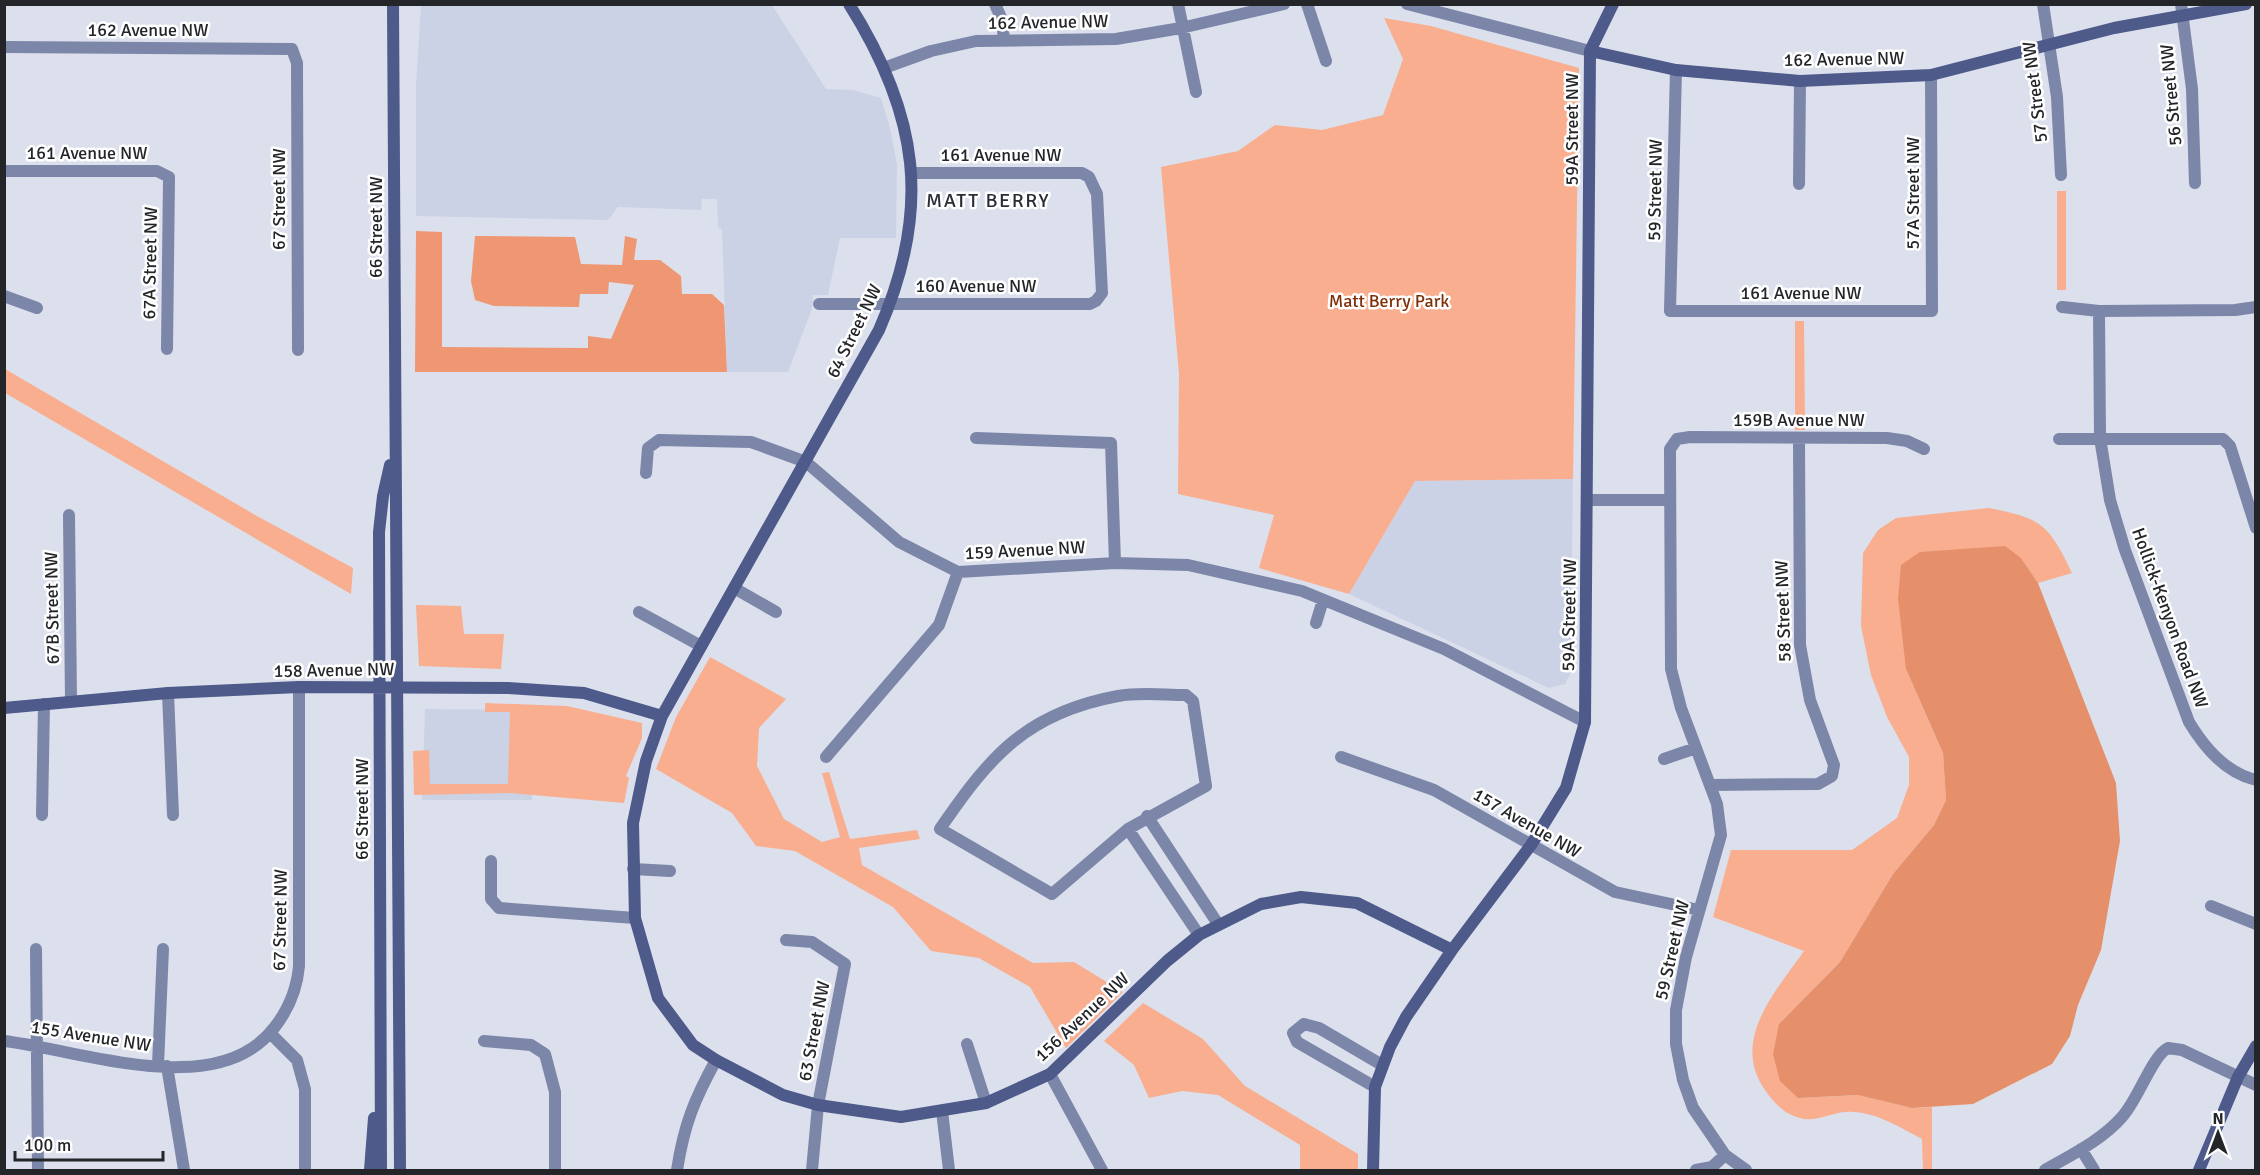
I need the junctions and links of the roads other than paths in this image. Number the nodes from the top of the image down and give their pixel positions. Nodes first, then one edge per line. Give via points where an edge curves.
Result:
1 (393, 4) edge
2 (849, 4) edge
3 (995, 4) edge
4 (1178, 4) edge
5 (1284, 4) edge
6 (1307, 4) edge
7 (1407, 4) edge
8 (1613, 4) edge
9 (2043, 4) edge
10 (2246, 4) edge
11 (1430, 6) edge
12 (2181, 9) edge
13 (1181, 28) junction
14 (1004, 40) junction
15 (2048, 44) junction
16 (4, 47) edge
17 (292, 49) joint
18 (1590, 51) junction
19 (1326, 61) dead end
20 (884, 68) junction
21 (1676, 70) junction
22 (1931, 75) junction
23 (1800, 81) junction
24 (1196, 92) dead end
25 (4, 171) edge
26 (911, 173) junction
27 (2061, 175) dead end
28 (169, 177) joint
29 (2195, 183) dead end
30 (1799, 184) dead end
31 (4, 296) edge
32 (1096, 301) joint
33 (819, 304) dead end
34 (890, 304) junction
35 (2062, 307) dead end
36 (2256, 307) edge
37 (37, 308) dead end
38 (1670, 311) joint
39 (1932, 311) joint
40 (2099, 311) junction
41 (167, 349) dead end
42 (298, 350) dead end
43 (976, 438) dead end
44 (1799, 438) junction
45 (2100, 438) junction
46 (2059, 439) dead end
47 (1674, 442) joint
48 (395, 449) junction
49 (1924, 449) dead end
50 (806, 462) junction
51 (646, 473) dead end
52 (1588, 500) junction
53 (1668, 500) junction
54 (69, 515) dead end
55 (2256, 528) edge
56 (1115, 563) junction
57 (958, 572) junction
58 (734, 588) junction
59 (1323, 600) junction
60 (639, 612) dead end
61 (776, 612) dead end
62 (1316, 623) dead end
63 (702, 646) junction
64 (299, 687) junction
65 (379, 687) junction
66 (398, 687) junction
67 (168, 693) junction
68 (71, 701) junction
69 (44, 704) junction
70 (4, 708) edge
71 (662, 716) junction
72 (1585, 722) junction
73 (1696, 747) junction
74 (826, 757) dead end
75 (1341, 757) dead end
76 (1664, 759) dead end
77 (2256, 780) edge
78 (1710, 785) junction
79 (42, 815) dead end
80 (173, 815) dead end
81 (1147, 816) junction
82 (1128, 829) junction
83 (1532, 845) junction
84 (491, 861) dead end
85 (633, 869) junction
86 (670, 871) dead end
87 (2211, 906) dead end
88 (1699, 910) junction
89 (635, 918) junction
90 (1218, 924) junction
91 (2256, 924) edge
92 (1199, 935) junction
93 (786, 940) dead end
94 (36, 949) dead end
95 (163, 949) dead end
96 (1452, 950) junction
97 (270, 1033) junction
98 (4, 1041) edge
99 (484, 1041) dead end
100 (967, 1044) dead end
101 (37, 1045) junction
102 (2256, 1046) edge
103 (716, 1060) junction
104 (162, 1065) junction
105 (1382, 1065) junction
106 (380, 1073) junction
107 (1050, 1074) junction
108 (2238, 1077) junction
109 (2256, 1085) edge
110 (1375, 1087) junction
111 (986, 1103) junction
112 (818, 1105) junction
113 (942, 1112) junction
114 (2081, 1149) junction
115 (1725, 1155) junction
116 (1713, 1169) edge
117 (38, 1170) edge
118 (184, 1170) edge
119 (305, 1170) edge
120 (370, 1170) edge
121 (381, 1170) edge
122 (400, 1170) edge
123 (555, 1170) edge
124 (677, 1170) edge
125 (812, 1170) edge
126 (949, 1170) edge
127 (1102, 1170) edge
128 (1373, 1170) edge
129 (1696, 1170) edge
130 (1746, 1170) edge
131 (2045, 1170) edge
132 (2094, 1170) edge
133 (2199, 1170) edge

1 - 48 street, 66 Street NW
2 - 20 street, 64 Street NW
3 - 14 street
4 - 13 street
5 - 13 street, 162 Avenue NW
6 - 19 street
7 - 11 street, 162 Avenue NW
8 - 18 street, 59A Street NW
9 - 15 street, 57 Street NW
10 - 12 street, 162 Avenue NW
11 - 18 street, 162 Avenue NW
12 - 15 street, 162 Avenue NW
12 - 29 street, 56 Street NW via 2192,89
13 - 14 street, 162 Avenue NW via 1116,39
13 - 24 street
14 - 20 street, 162 Avenue NW via 954,45
15 - 22 street, 162 Avenue NW
15 - 27 street, 57 Street NW via 2058,106
16 - 17 street, 162 Avenue NW
17 - 42 street, 67 Street NW via 297,63
18 - 21 street, 162 Avenue NW
18 - 52 street, 59A Street NW
20 - 26 street, 64 Street NW via 905,128
21 - 23 street, 162 Avenue NW
21 - 38 street, 59 Street NW
22 - 23 street, 162 Avenue NW
22 - 39 street, 57A Street NW
23 - 30 street
25 - 28 street, 161 Avenue NW via 157,171
26 - 32 street, 161 Avenue NW via 1082,173 1089,177 1097,194 1102,274 1102,294
26 - 34 street, 64 Street NW via 909,233
28 - 41 street, 67A Street NW
31 - 37 street
32 - 34 street, 160 Avenue NW
33 - 34 street, 160 Avenue NW
34 - 50 street, 64 Street NW
35 - 40 street
36 - 40 street
38 - 39 street, 161 Avenue NW
40 - 45 street, Hollick-Kenyon Road NW
43 - 56 street via 1111,443
44 - 47 street, 159B Avenue NW via 1690,437
44 - 49 street, 159B Avenue NW via 1887,438
44 - 78 street, 58 Street NW via 1800,645 1810,700 1833,759 1832,776 1818,784
45 - 46 street
45 - 55 street via 2223,439 2230,446
45 - 77 street, Hollick-Kenyon Road NW via 2110,500 2124,550 2188,722 2216,757
47 - 53 street, 59 Street NW via 1669,454
48 - 65 street, 66 Street NW via 379,532
48 - 66 street, 66 Street NW
50 - 51 street, 159 Avenue NW via 751,442 659,440 648,448
50 - 57 street, 159 Avenue NW via 899,543
50 - 58 street, 64 Street NW
52 - 53 street
52 - 72 street, 59A Street NW
53 - 73 street, 59 Street NW via 1671,669
54 - 68 street, 67B Street NW
56 - 57 street, 159 Avenue NW
56 - 59 street, 159 Avenue NW via 1188,565 1302,591
57 - 74 street via 939,625
58 - 61 street
58 - 63 street, 64 Street NW
59 - 62 street
59 - 72 street, 159 Avenue NW via 1444,649
60 - 63 street
63 - 71 street, 64 Street NW
64 - 65 street, 158 Avenue NW
64 - 67 street, 158 Avenue NW
64 - 97 street, 67 Street NW via 299,966 293,995 282,1019
65 - 66 street, 158 Avenue NW
65 - 106 street, 66 Street NW
66 - 71 street, 158 Avenue NW via 584,693
66 - 122 street, 66 Street NW
67 - 68 street, 158 Avenue NW
67 - 80 street
68 - 69 street, 158 Avenue NW
69 - 70 street, 158 Avenue NW
69 - 79 street
71 - 85 street, 64 Street NW via 646,761 633,823
72 - 83 street, 59A Street NW via 1566,788
73 - 76 street
73 - 78 street, 59 Street NW
75 - 83 street, 157 Avenue NW via 1434,790
78 - 88 street, 59 Street NW via 1721,835
81 - 82 street
81 - 82 street via 1206,786 1192,701 1186,695 1119,696 1059,711 1012,741 976,777 940,829 1052,894
81 - 90 street
82 - 92 street
83 - 88 street, 157 Avenue NW via 1615,892
83 - 96 street, 59A Street NW
84 - 89 street via 491,899 499,908
85 - 86 street
85 - 89 street, 64 Street NW
87 - 91 street
88 - 115 street, 59 Street NW via 1678,1000 1676,1044 1693,1108
89 - 103 street, 64 Street NW via 658,998 693,1045
90 - 92 street, 156 Avenue NW
90 - 96 street, 156 Avenue NW via 1261,904 1301,897 1358,903
92 - 107 street, 156 Avenue NW
93 - 112 street, 63 Street NW via 812,942 845,964
94 - 101 street
95 - 104 street
96 - 105 street, 59A Street NW via 1406,1017
97 - 104 street, 155 Avenue NW via 226,1061
97 - 119 street via 297,1060 305,1089
98 - 101 street, 155 Avenue NW
99 - 123 street via 531,1045 545,1054 555,1098
100 - 111 street
101 - 104 street, 155 Avenue NW via 119,1062
101 - 117 street
102 - 108 street
103 - 112 street, 156 Avenue NW via 783,1095
103 - 124 street via 693,1102
104 - 118 street
105 - 110 street, 59A Street NW
105 - 110 street via 1319,1028 1304,1024 1293,1033 1297,1042
106 - 120 street
106 - 121 street, 66 Street NW
107 - 111 street, 156 Avenue NW
107 - 127 street
108 - 109 street
108 - 114 street via 2182,1050 2168,1048 2159,1054 2139,1094 2122,1117
108 - 133 street
110 - 128 street, 59A Street NW
111 - 113 street, 156 Avenue NW
112 - 113 street, 156 Avenue NW via 901,1117
112 - 125 street, 63 Street NW
113 - 126 street
114 - 131 street
114 - 132 street
115 - 116 street
115 - 130 street, 59 Street NW
116 - 129 street

